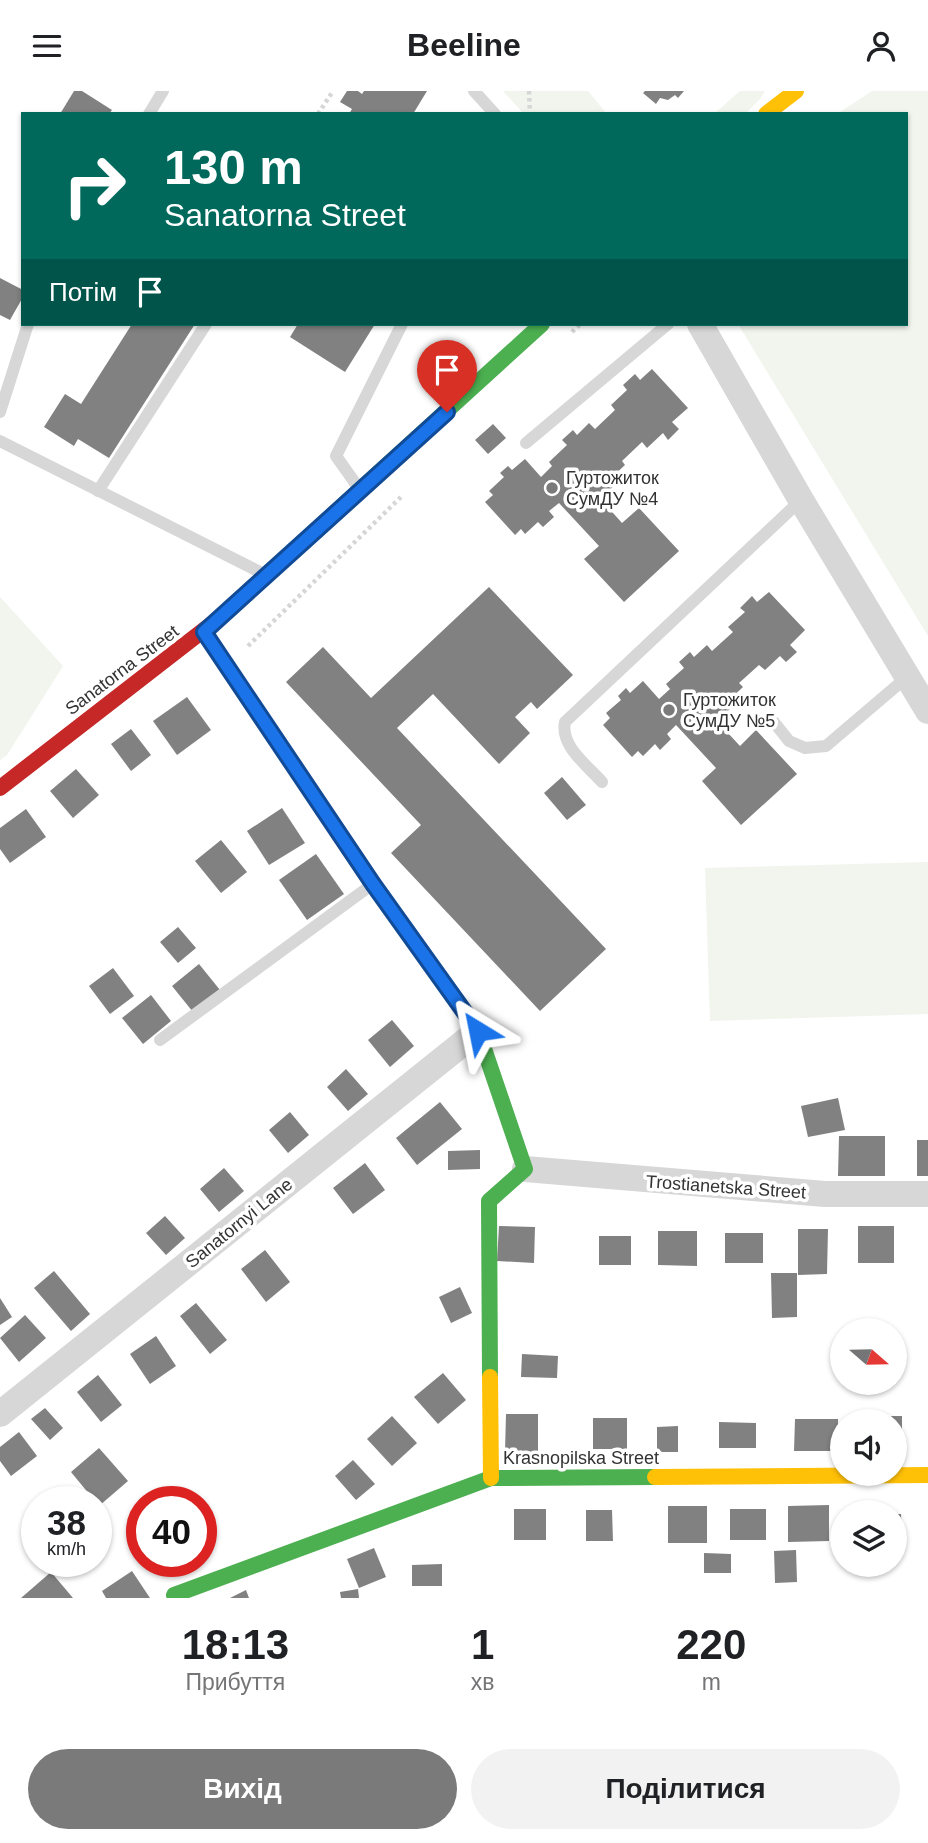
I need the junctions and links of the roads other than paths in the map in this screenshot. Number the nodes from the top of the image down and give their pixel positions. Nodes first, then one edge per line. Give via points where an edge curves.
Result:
1 (163, 91) edge
2 (474, 91) edge
3 (796, 91) edge
4 (150, 112) edge
5 (493, 112) edge
6 (769, 112) edge
7 (27, 326) edge
8 (205, 326) edge
9 (401, 326) edge
10 (540, 326) edge
11 (666, 326) edge
12 (701, 326) edge
13 (0, 412) edge
14 (0, 442) edge
15 (526, 443) dead end
16 (360, 490) junction
17 (98, 491) junction
18 (801, 500) junction
19 (268, 576) junction
20 (204, 632) junction
21 (907, 677) junction
22 (928, 711) edge
23 (773, 721) dead end
24 (601, 782) dead end
25 (0, 788) edge
26 (373, 884) junction
27 (478, 1031) junction
28 (160, 1040) dead end
29 (525, 1169) junction
30 (928, 1194) edge
31 (0, 1414) edge
32 (928, 1475) edge
33 (491, 1478) junction
34 (176, 1598) edge

1 - 4 lane
2 - 5 lane
3 - 6 street
7 - 13 lane
8 - 17 lane
9 - 16 lane via 336,456
10 - 16 street, Sanatorna Street
11 - 15 lane
12 - 18 street
14 - 17 lane
16 - 19 street, Sanatorna Street
17 - 19 lane
18 - 21 street
18 - 24 lane via 565,722 566,742
19 - 20 street, Sanatorna Street
20 - 25 street, Sanatorna Street
20 - 26 street
21 - 22 street
21 - 23 lane via 826,746 805,748 789,741
26 - 27 street
26 - 28 lane
27 - 29 street
27 - 31 street, Sanatornyi Lane
29 - 30 street, Trostianetska Street via 825,1194
29 - 33 street via 489,1201
32 - 33 street, Krasnopilska Street
33 - 34 street, Krasnopilska Street via 174,1595

